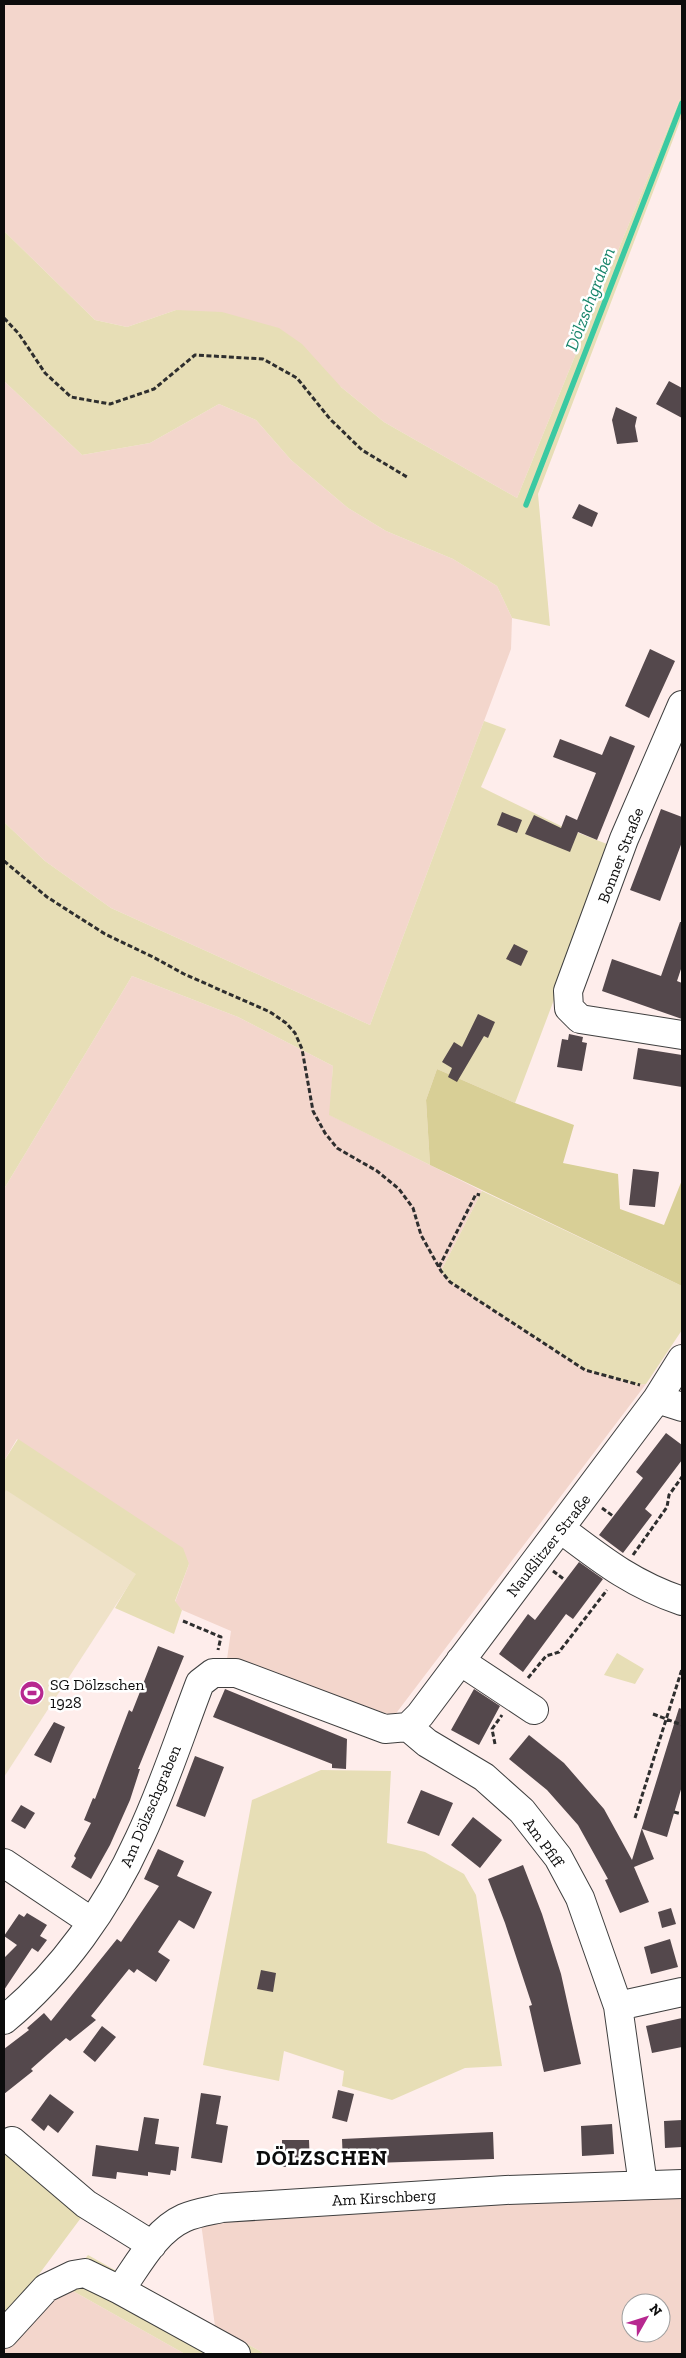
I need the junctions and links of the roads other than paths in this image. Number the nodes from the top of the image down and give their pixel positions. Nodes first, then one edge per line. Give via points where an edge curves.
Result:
1 (682, 705) edge
2 (682, 1035) edge
3 (682, 1359) edge
4 (670, 1403) edge
5 (561, 1529) junction
6 (682, 1601) edge
7 (460, 1661) junction
8 (525, 1696) road end
9 (408, 1727) junction
10 (4, 1864) edge
11 (92, 1922) junction
12 (682, 1992) edge
13 (618, 2006) junction
14 (4, 2020) edge
15 (12, 2140) dead end
16 (682, 2184) edge
17 (643, 2185) junction
18 (152, 2245) junction
19 (120, 2290) junction
20 (4, 2334) edge
21 (236, 2354) edge

1 - 2 street, Bonner Straße via 624,839 568,991 570,1008 580,1019
3 - 4 street, Naußlitzer Straße
4 - 5 street, Naußlitzer Straße
5 - 6 street via 615,1580
5 - 7 street, Naußlitzer Straße
7 - 8 street
7 - 9 street, Naußlitzer Straße
9 - 11 street, Am Dölzschgraben via 384,1729 225,1673 200,1683 140,1838
9 - 13 street, Am Pfiff via 427,1743 484,1777 522,1811 558,1857 580,1898
10 - 11 street
11 - 14 street, Am Dölzschgraben via 57,1968
12 - 13 street
13 - 17 street, Am Pfiff
15 - 18 street via 104,2217
16 - 17 street, Am Kirschberg
17 - 18 street, Am Kirschberg via 487,2191 222,2208 185,2217 172,2224
18 - 19 street, Am Kirschberg
19 - 20 street via 85,2273 73,2275 46,2288
19 - 21 street

